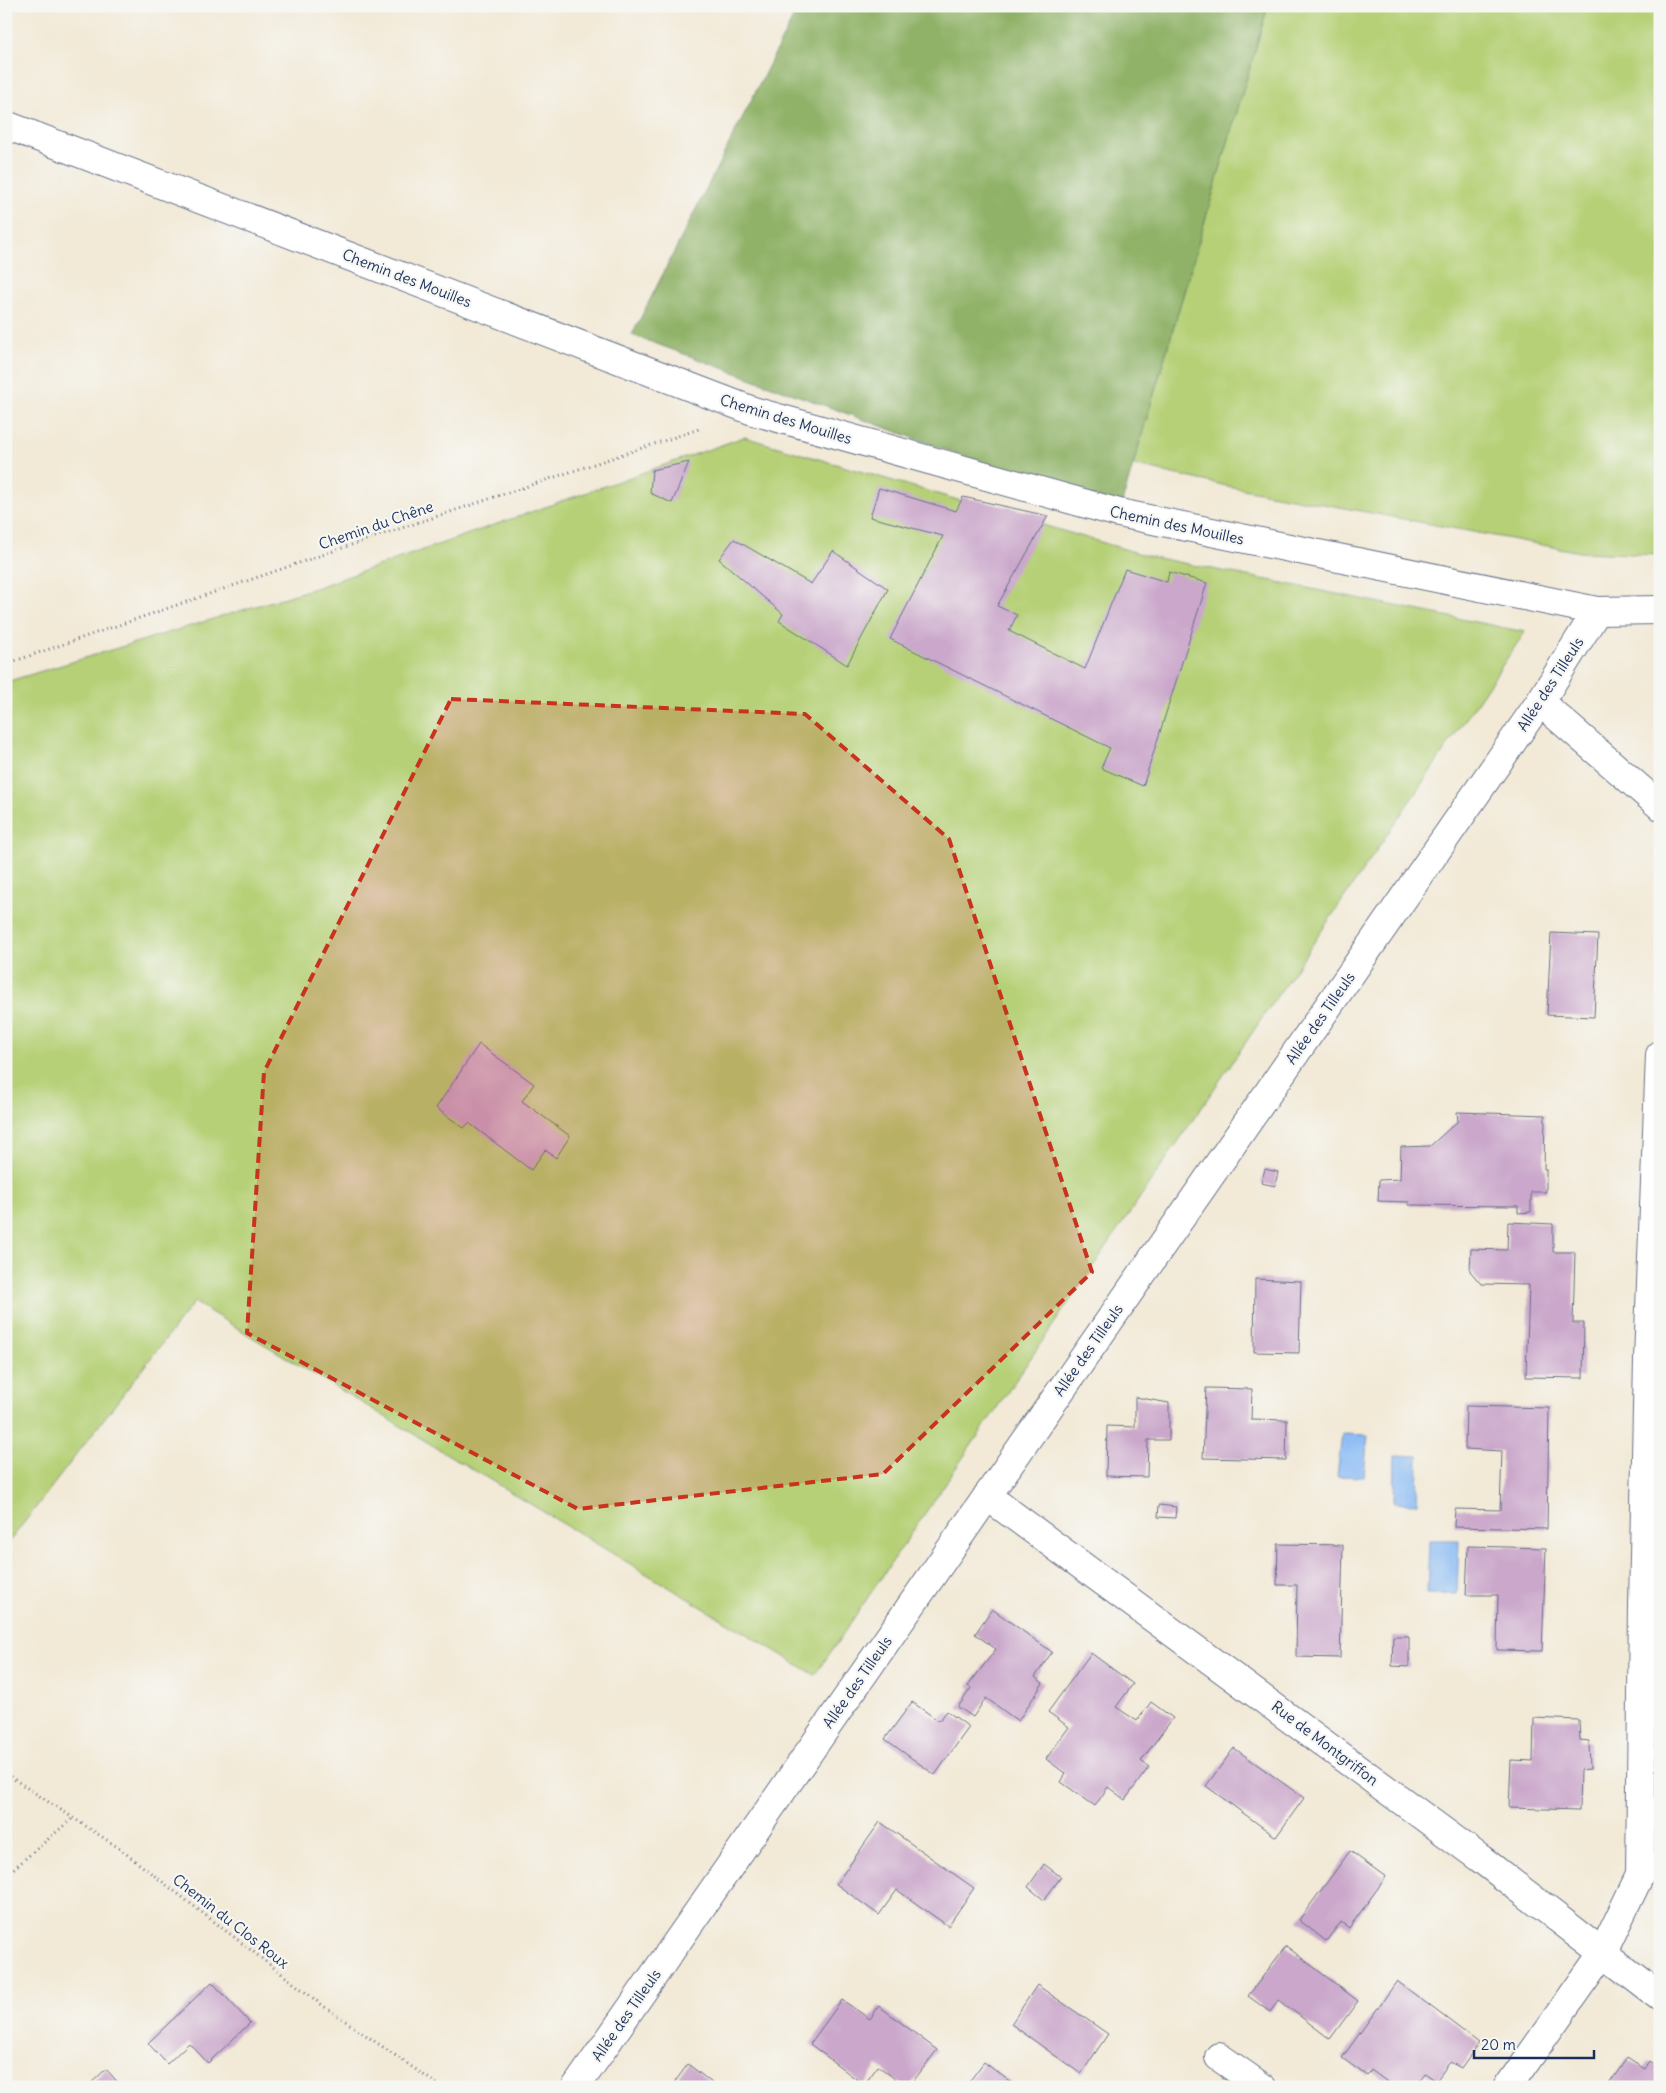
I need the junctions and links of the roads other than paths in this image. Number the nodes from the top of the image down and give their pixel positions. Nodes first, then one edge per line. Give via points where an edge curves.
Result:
1 (6, 125) edge
2 (1660, 610) edge
3 (1597, 611) junction
4 (1540, 702) junction
5 (1660, 806) edge
6 (1660, 1056) edge
7 (987, 1496) junction
8 (1602, 1954) junction
9 (1660, 1997) edge
10 (1219, 2057) dead end
11 (576, 2087) edge
12 (1262, 2087) edge
13 (1508, 2087) edge

1 - 3 street, Chemin des Mouilles via 753,411 1119,513
2 - 3 street, Chemin des Mouilles
3 - 4 street, Allée des Tilleuls
4 - 5 street
4 - 7 street, Allée des Tilleuls
6 - 8 street via 1648,1369 1640,1875
7 - 8 street, Rue de Montgriffon via 1473,1853
7 - 11 street, Allée des Tilleuls
8 - 9 street, Rue de Montgriffon
8 - 13 street
10 - 12 street

